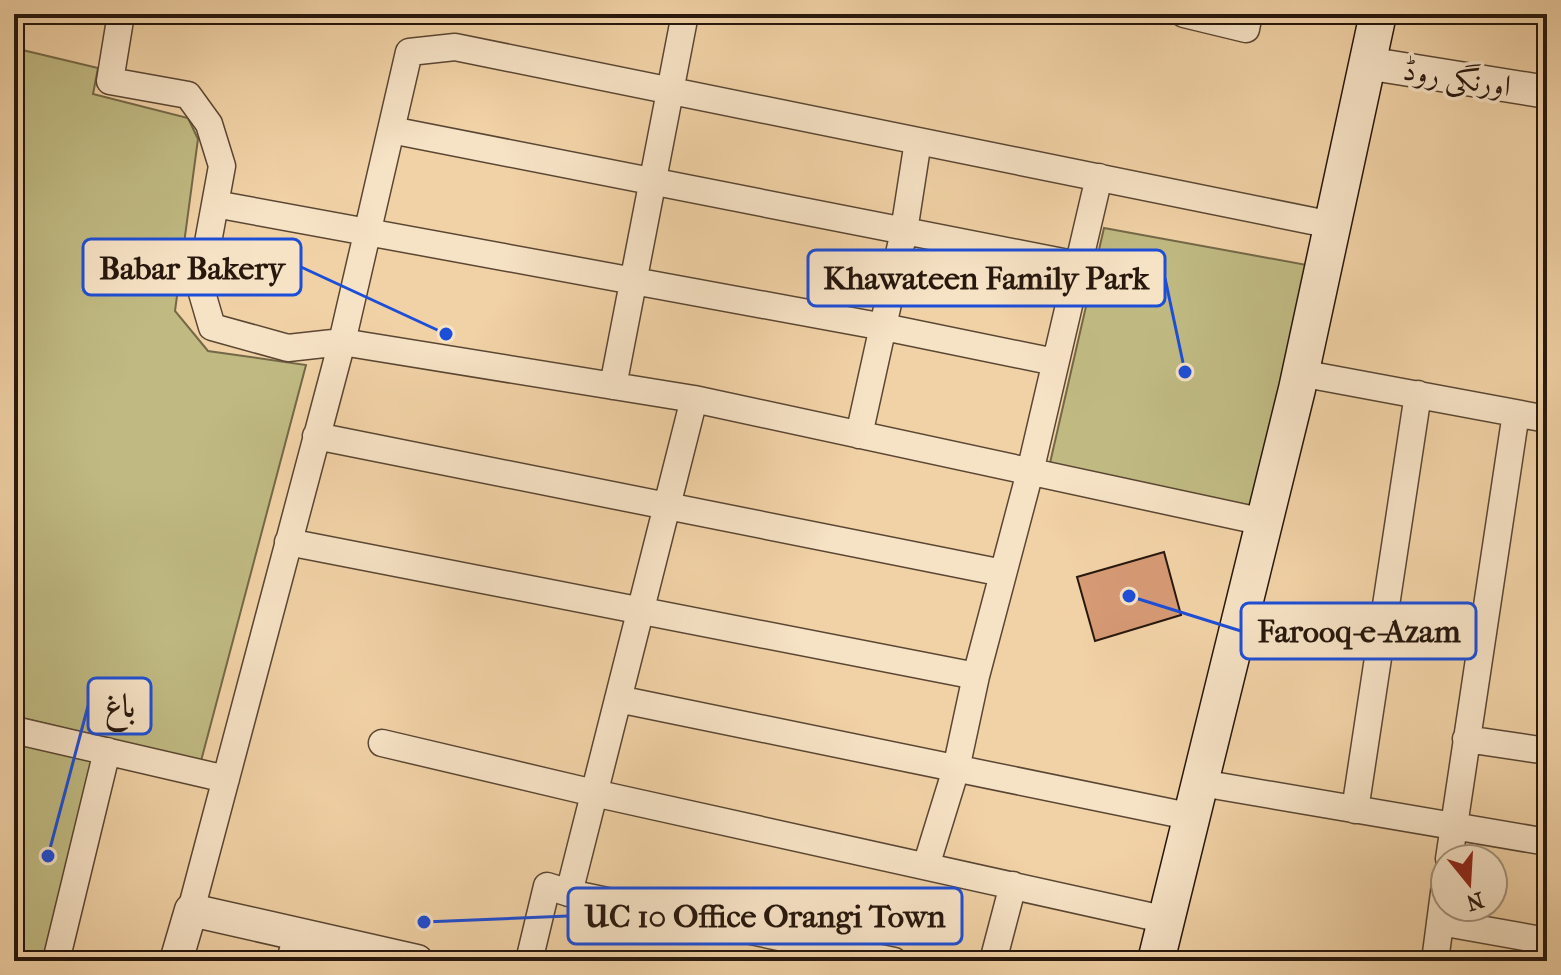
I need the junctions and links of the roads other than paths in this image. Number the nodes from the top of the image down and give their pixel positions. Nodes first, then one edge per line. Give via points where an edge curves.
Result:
1 (121, 14) edge
2 (685, 14) edge
3 (1184, 14) edge
4 (1249, 14) edge
5 (1378, 14) edge
6 (1366, 63) junction
7 (670, 91) junction
8 (1547, 92) edge
9 (391, 130) junction
10 (918, 141) junction
11 (1099, 177) junction
12 (653, 181) junction
13 (215, 204) junction
14 (1332, 225) junction
15 (904, 231) junction
16 (367, 232) junction
17 (1078, 265) junction
18 (633, 280) junction
19 (884, 327) junction
20 (342, 342) junction
21 (1055, 362) junction
22 (1300, 373) junction
23 (613, 386) junction
24 (1418, 394) junction
25 (694, 399) junction
26 (1516, 413) junction
27 (1547, 419) edge
28 (859, 435) junction
29 (316, 436) junction
30 (1030, 472) junction
31 (667, 506) junction
32 (1264, 522) junction
33 (288, 542) junction
34 (1003, 573) junction
35 (640, 611) junction
36 (976, 676) junction
37 (618, 699) junction
38 (14, 730) edge
39 (1466, 739) junction
40 (382, 743) dead end
41 (107, 751) junction
42 (1547, 751) edge
43 (956, 769) junction
44 (226, 779) junction
45 (594, 793) junction
46 (1197, 800) junction
47 (1355, 810) junction
48 (1453, 826) junction
49 (1547, 842) edge
50 (1451, 843) edge
51 (926, 866) junction
52 (1013, 885) junction
53 (569, 893) junction
54 (191, 910) junction
55 (1167, 920) junction
56 (1440, 923) edge
57 (1446, 923) edge
58 (1547, 941) edge
59 (294, 947) edge
60 (404, 960) edge
61 (56, 961) edge
62 (176, 961) edge
63 (529, 961) edge
64 (894, 961) edge
65 (993, 961) edge
66 (1156, 961) edge
67 (1435, 961) edge

1 - 13 street via 110,81 188,95 209,124 222,166
2 - 7 street
3 - 4 street via 1246,29
5 - 6 main road
6 - 8 street, اورنگی روڈ
6 - 14 main road
7 - 9 street via 455,47 409,52
7 - 10 street
7 - 12 street
9 - 12 street
9 - 16 street
10 - 11 street
10 - 15 street
11 - 14 street
11 - 17 street
12 - 15 street
12 - 18 street
13 - 16 street
13 - 20 street via 200,286 212,327 288,348
14 - 22 main road
15 - 17 street
15 - 19 street
16 - 18 street
16 - 20 street
17 - 21 street
18 - 19 street
18 - 23 street
19 - 21 street
19 - 28 street
20 - 23 street
20 - 29 street
21 - 30 street
22 - 24 street
22 - 32 main road
23 - 25 street
24 - 26 street
24 - 47 street
25 - 28 street
25 - 31 street
26 - 27 street
26 - 39 street
28 - 30 street
29 - 31 street
29 - 33 street
30 - 32 street
30 - 34 street
31 - 34 street
31 - 35 street
32 - 46 main road
33 - 35 street
33 - 44 street
34 - 36 street
35 - 36 street
35 - 37 street
36 - 43 street
37 - 43 street
37 - 45 street
38 - 41 street
39 - 42 street
39 - 48 street
40 - 45 street
41 - 44 street
41 - 61 street
43 - 46 street
43 - 51 street
44 - 54 street
45 - 51 street
45 - 53 street
46 - 47 street
46 - 55 main road
47 - 48 street
48 - 49 street
48 - 50 street
51 - 52 street
52 - 55 street
52 - 65 street
53 - 63 street via 547,886
53 - 64 street
54 - 59 street
54 - 62 street
55 - 66 main road
56 - 67 street
57 - 58 street
59 - 60 street

